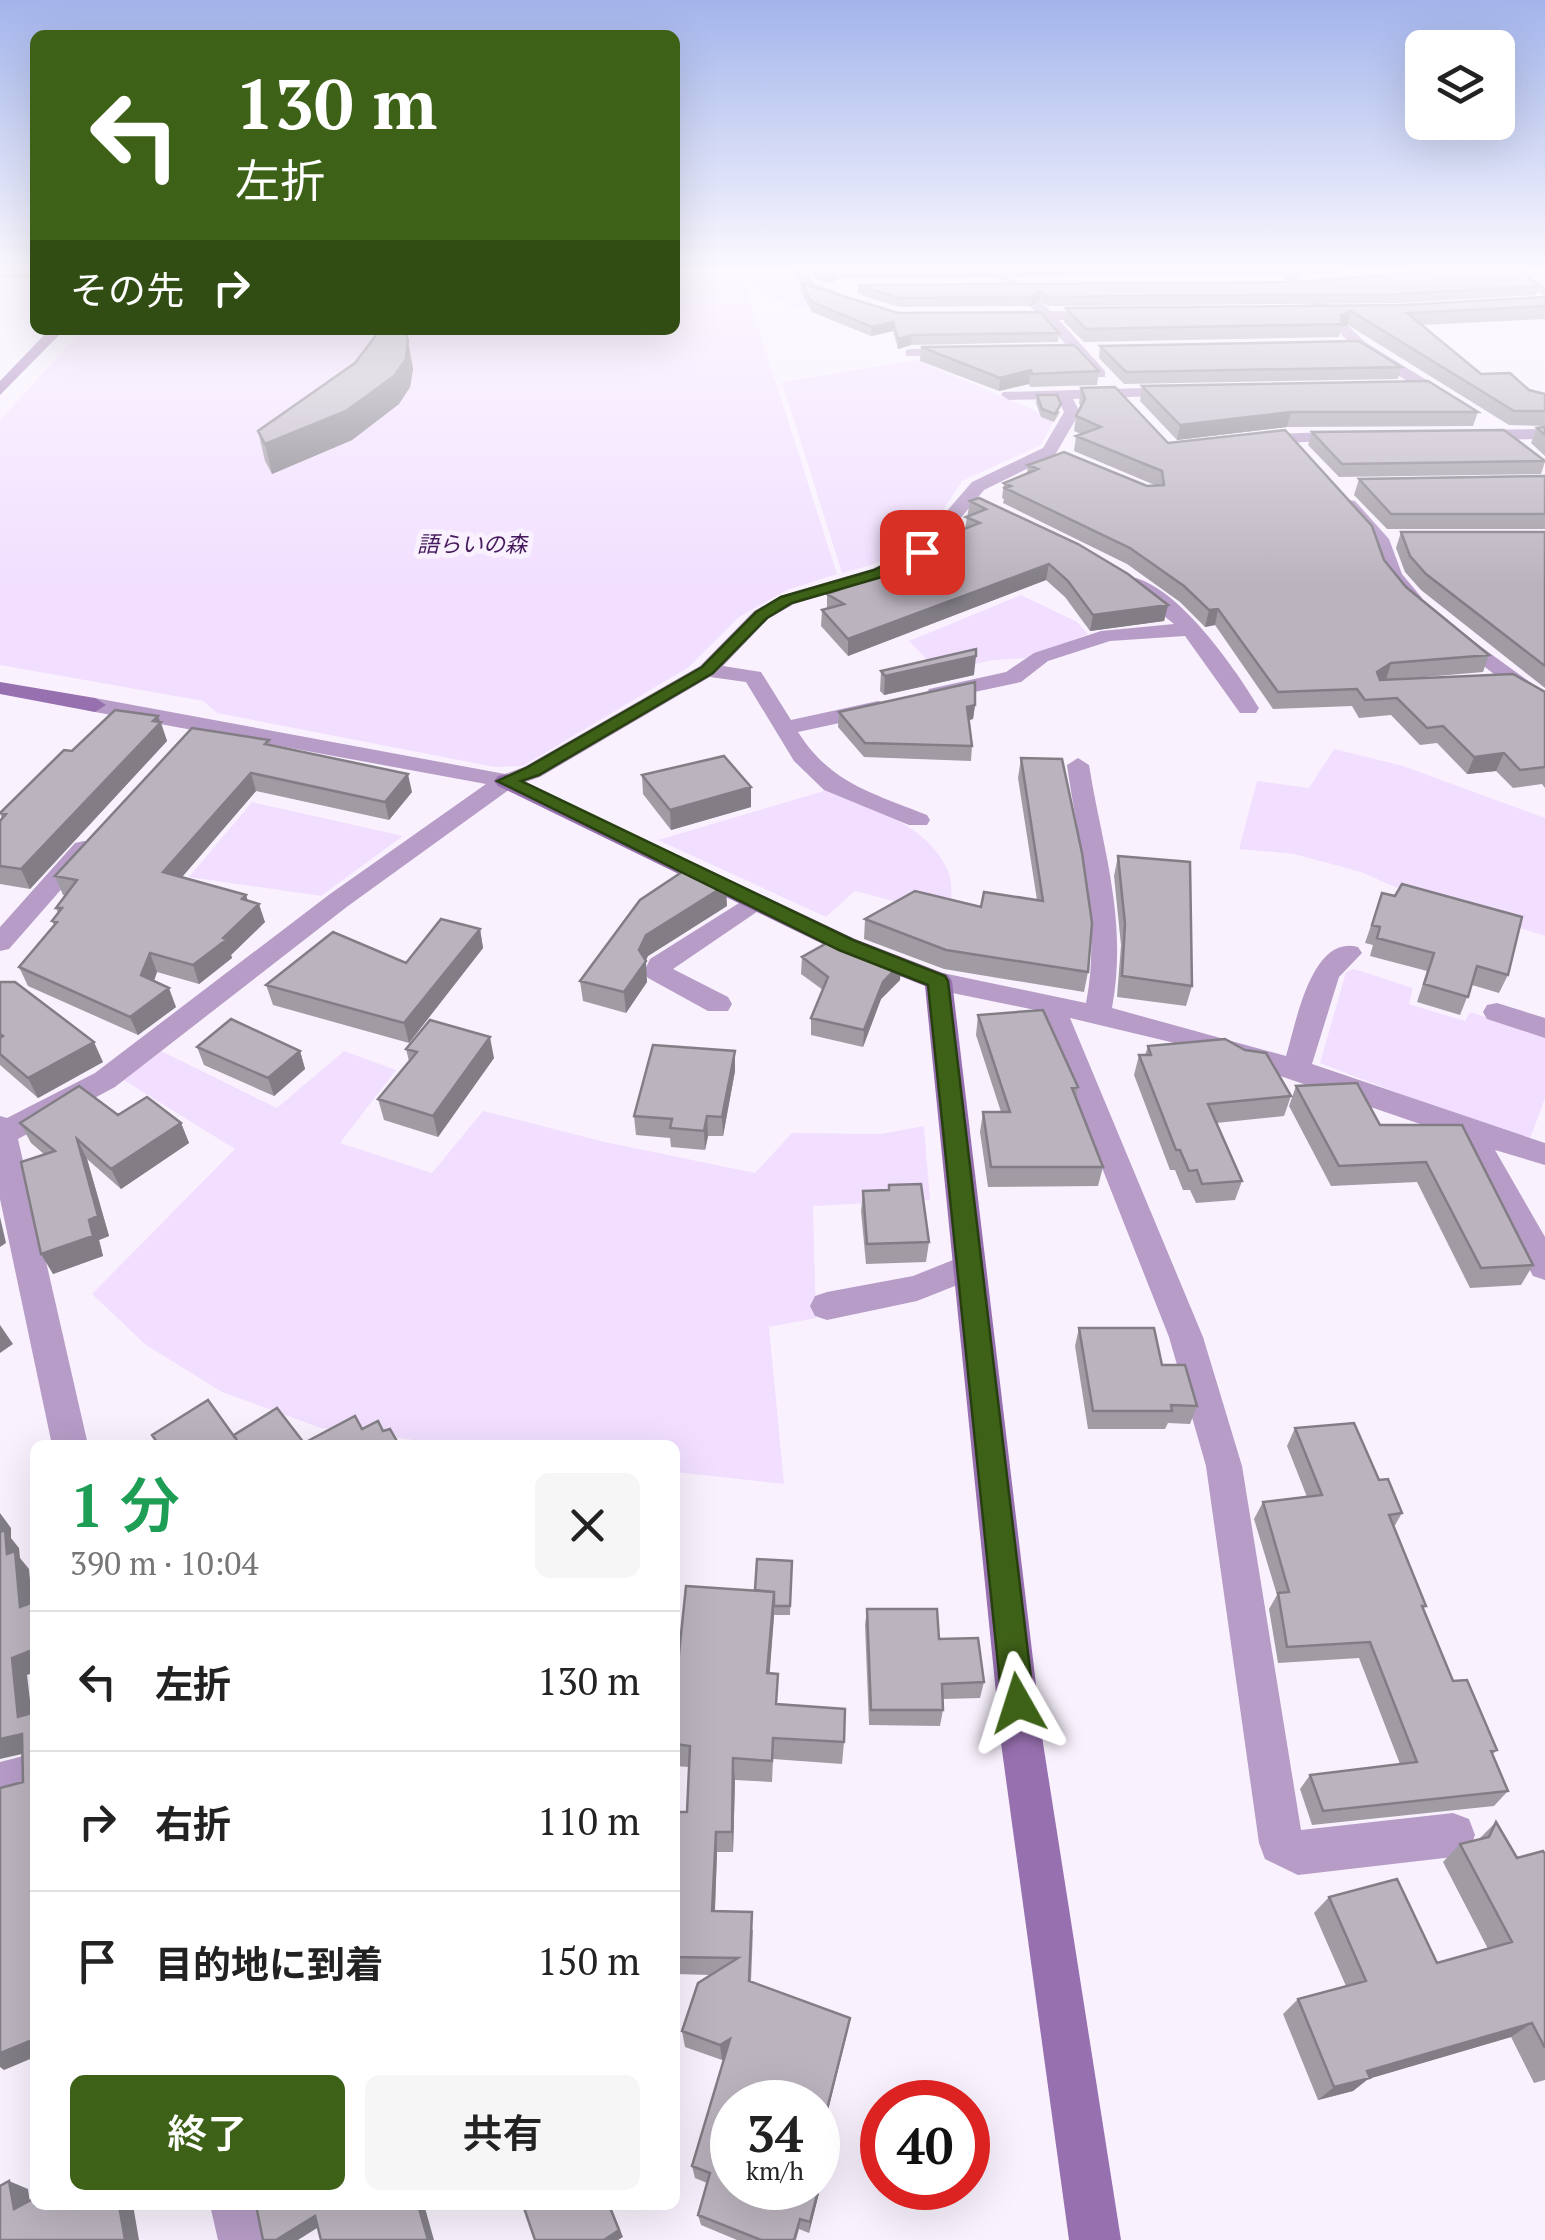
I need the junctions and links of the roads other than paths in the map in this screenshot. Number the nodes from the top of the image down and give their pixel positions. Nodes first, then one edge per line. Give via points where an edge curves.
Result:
1 (1101, 376) edge
2 (1408, 376) edge
3 (1426, 387) junction
4 (1387, 388) edge
5 (1194, 392) edge
6 (1064, 394) junction
7 (1010, 395) edge
8 (1124, 400) junction
9 (1545, 434) edge
10 (1446, 435) edge
11 (1506, 435) junction
12 (1287, 436) junction
13 (1366, 436) edge
14 (1230, 443) edge
15 (1532, 457) edge
16 (1310, 461) edge
17 (1332, 486) edge
18 (1120, 572) edge
19 (1192, 629) junction
20 (707, 670) junction
21 (1511, 680) junction
22 (1475, 683) edge
23 (0, 688) edge
24 (1545, 703) edge
25 (1248, 708) dead end
26 (202, 722) junction
27 (787, 728) junction
28 (178, 748) edge
29 (1078, 766) dead end
30 (506, 781) junction
31 (918, 820) dead end
32 (104, 826) edge
33 (755, 901) junction
34 (0, 943) edge
35 (1349, 952) dead end
36 (938, 981) junction
37 (718, 1004) dead end
38 (1051, 1005) junction
39 (1497, 1012) dead end
40 (1097, 1016) junction
41 (1545, 1028) edge
42 (1296, 1069) junction
43 (1, 1132) edge
44 (1470, 1132) junction
45 (1545, 1154) edge
46 (968, 1267) junction
47 (1545, 1267) edge
48 (828, 1306) dead end
49 (69, 1440) edge
50 (30, 1775) edge
51 (0, 1784) edge
52 (1453, 1836) dead end
53 (237, 2210) edge
54 (244, 2240) edge
55 (1095, 2240) edge

1 - 8 street
2 - 3 street
3 - 4 street
3 - 11 street
5 - 8 street
6 - 7 street
6 - 8 street
6 - 20 street via 1072,412 1058,454 978,486 978,503 922,552 762,615
9 - 11 street
10 - 11 street
11 - 15 street
12 - 13 street
12 - 14 street
12 - 16 street
17 - 21 street via 1389,539 1392,575
18 - 19 street
19 - 25 street via 1226,668
19 - 27 street via 1108,635 1041,657 1013,677
20 - 27 street via 753,677
20 - 30 street
21 - 22 street
21 - 24 street
23 - 26 street
26 - 28 street
26 - 30 street
27 - 31 street via 802,756 832,785
29 - 40 street via 1102,882 1107,964
30 - 33 street
30 - 43 street via 105,1080
32 - 34 street
33 - 36 street
33 - 37 street via 660,966 658,972
35 - 42 street via 1325,977
36 - 38 street
36 - 46 street
38 - 40 street
38 - 52 street via 1186,1338 1224,1466 1281,1843 1298,1853
39 - 41 street
40 - 42 street
42 - 44 street
43 - 49 street
44 - 45 street
44 - 47 street
46 - 48 street via 917,1288
46 - 55 street via 1022,1743
50 - 51 street
53 - 54 street

